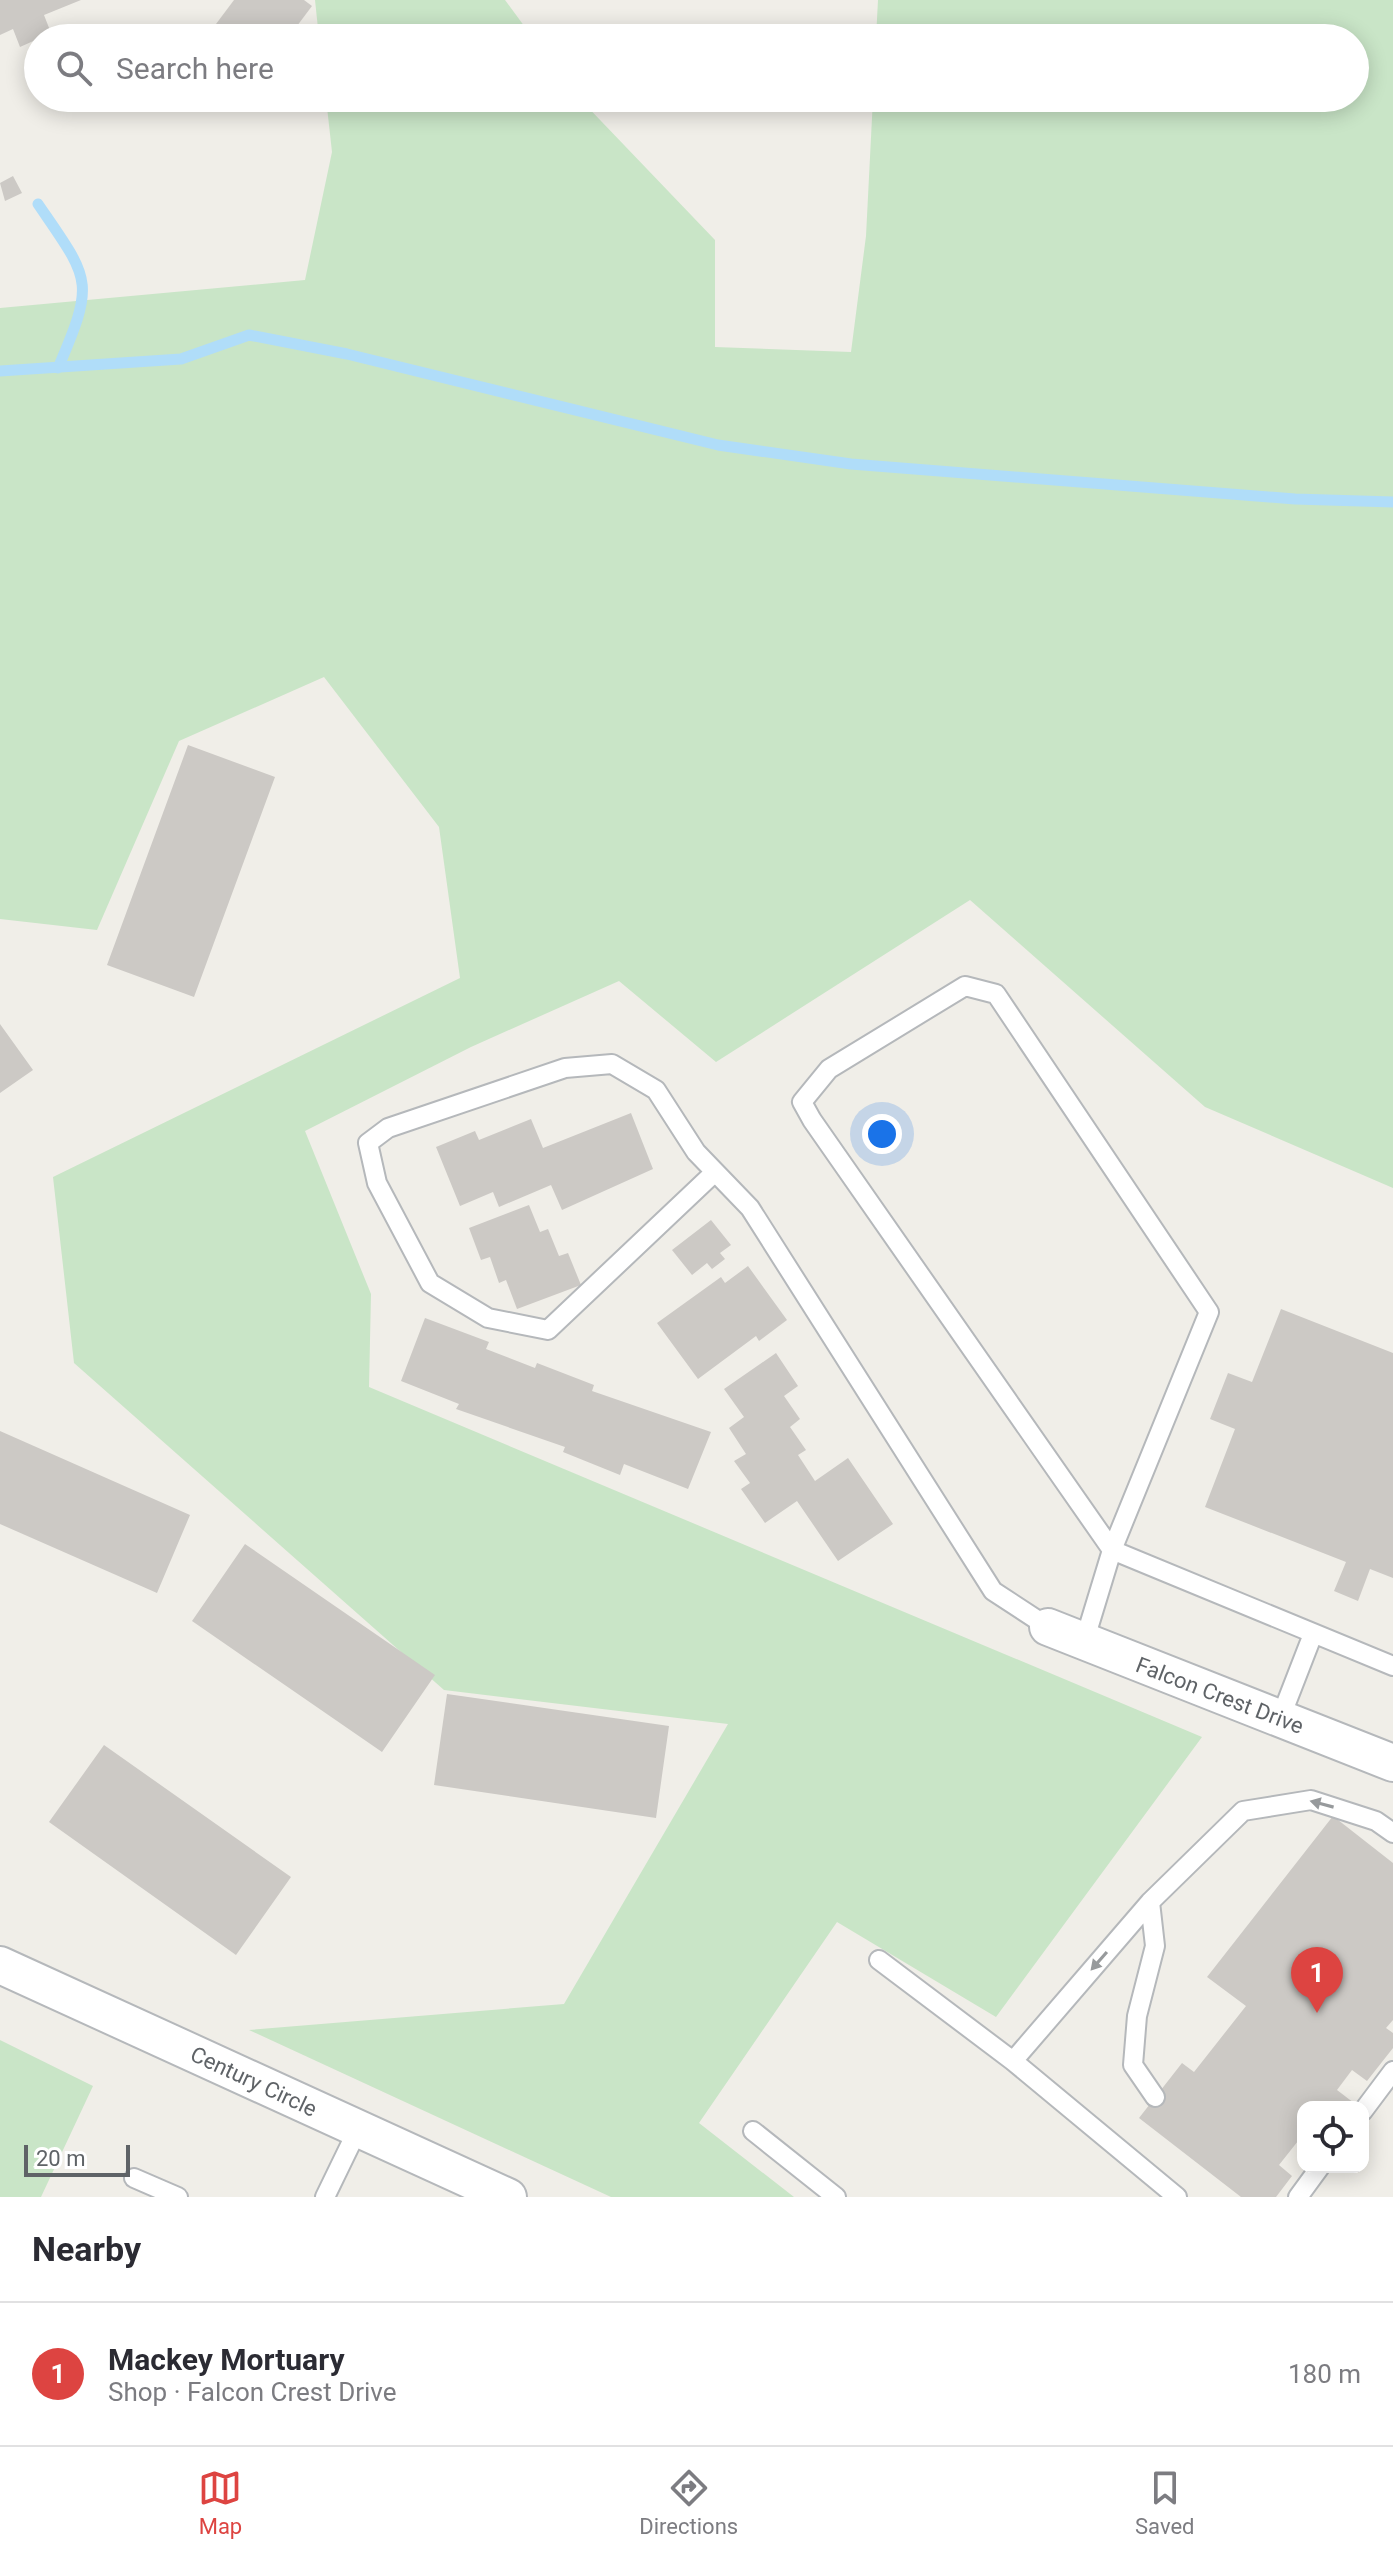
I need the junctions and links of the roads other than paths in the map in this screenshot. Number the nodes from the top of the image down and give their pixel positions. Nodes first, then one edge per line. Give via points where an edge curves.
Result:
1 (715, 1172) junction
2 (1112, 1550) junction
3 (1048, 1627) joint
4 (1313, 1634) junction
5 (1084, 1642) junction
6 (1393, 1666) edge
7 (1280, 1719) junction
8 (1393, 1763) edge
9 (1393, 1833) edge
10 (1150, 1902) junction
11 (879, 1960) dead end
12 (0, 1965) edge
13 (1013, 2061) junction
14 (1393, 2071) edge
15 (1155, 2097) dead end
16 (1369, 2103) edge
17 (358, 2129) junction
18 (753, 2131) dead end
19 (1314, 2173) edge
20 (134, 2178) dead end
21 (463, 2188) edge
22 (1290, 2195) edge
23 (178, 2197) edge
24 (325, 2197) edge
25 (508, 2197) edge
26 (836, 2197) edge
27 (1177, 2197) edge

1 - 1 lane via 656,1090 612,1064 565,1068 388,1128 368,1143 377,1183 430,1283 488,1318 548,1330
1 - 3 lane via 750,1208 993,1591
2 - 2 lane via 802,1102 829,1069 965,986 996,994 1209,1312
2 - 4 lane
2 - 5 lane
3 - 5 street, Falcon Crest Drive
4 - 6 lane
4 - 7 lane
5 - 7 street, Falcon Crest Drive
7 - 8 street, Falcon Crest Drive
9 -> 10 lane via 1376,1821 1311,1800 1243,1811
10 -> 13 lane
10 - 15 lane via 1155,1946 1137,2016 1133,2065
11 - 13 lane
12 - 17 street, Century Circle
13 - 27 lane
14 - 16 lane
17 - 21 street, Century Circle
17 - 24 lane
18 - 26 lane
19 - 22 lane
20 - 23 lane
21 - 25 street, Century Circle

